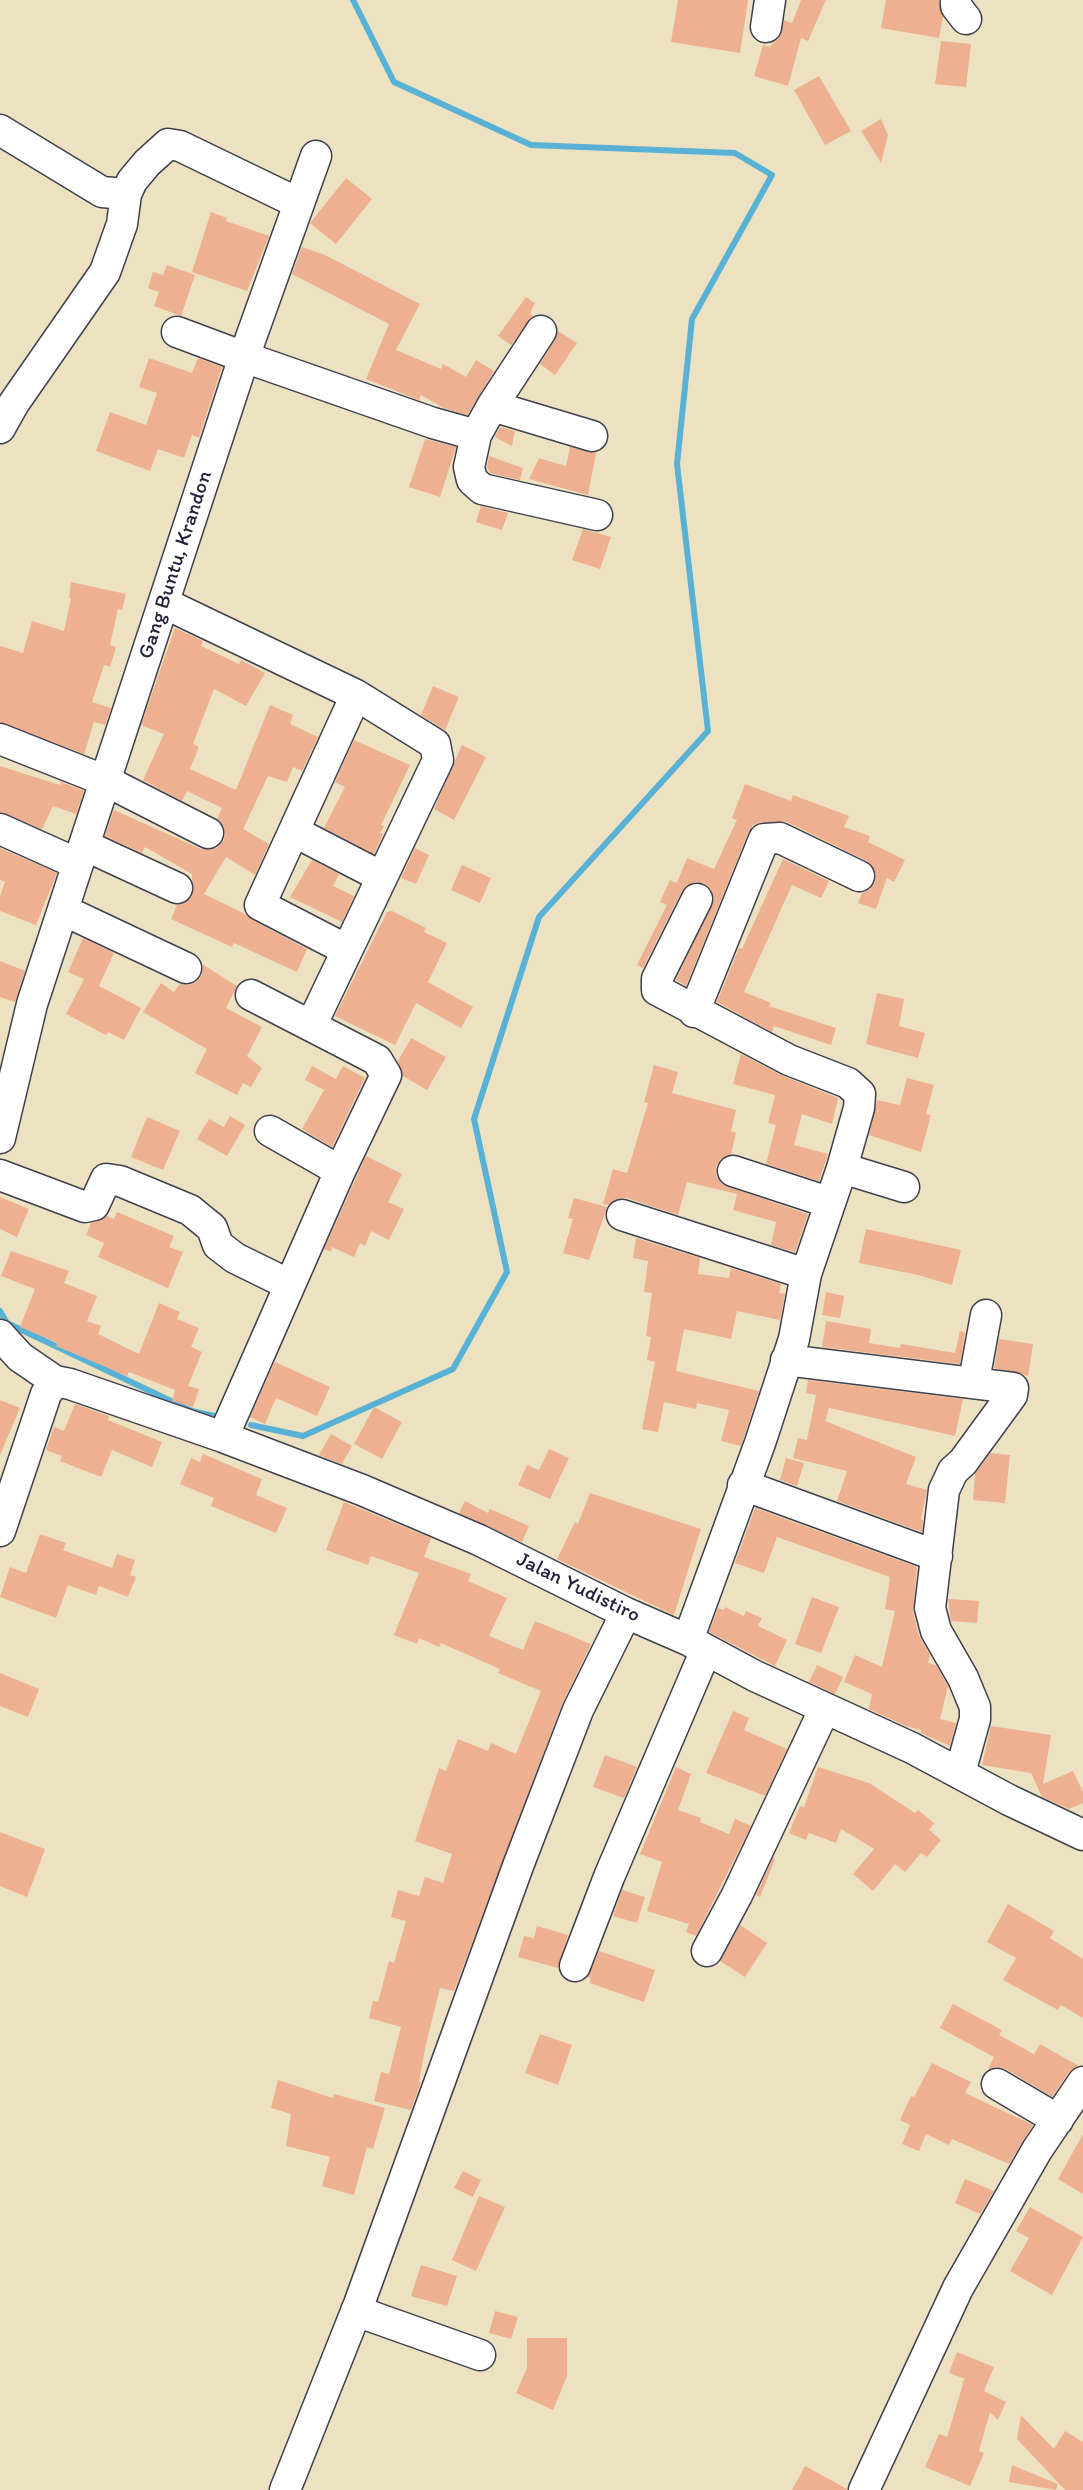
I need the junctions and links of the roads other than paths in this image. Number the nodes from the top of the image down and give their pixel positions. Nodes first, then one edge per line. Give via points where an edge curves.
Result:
1 (0, 130) edge
2 (316, 156) dead end
3 (126, 194) junction
4 (298, 203) junction
5 (541, 331) dead end
6 (177, 332) dead end
7 (244, 357) junction
8 (492, 406) junction
9 (0, 428) edge
10 (476, 435) junction
11 (592, 436) dead end
12 (597, 515) dead end
13 (164, 603) junction
14 (356, 695) junction
15 (0, 739) edge
16 (106, 781) junction
17 (0, 829) edge
18 (295, 832) junction
19 (208, 833) dead end
20 (81, 854) junction
21 (859, 876) dead end
22 (382, 877) junction
23 (177, 888) dead end
24 (697, 899) dead end
25 (63, 910) junction
26 (347, 950) junction
27 (186, 968) dead end
28 (251, 995) dead end
29 (694, 1012) junction
30 (311, 1026) junction
31 (11, 1043) edge
32 (1, 1127) edge
33 (270, 1131) dead end
34 (842, 1168) junction
35 (340, 1171) junction
36 (733, 1171) dead end
37 (0, 1175) edge
38 (904, 1187) dead end
39 (828, 1202) junction
40 (622, 1215) dead end
41 (806, 1274) junction
42 (290, 1285) junction
43 (986, 1315) dead end
44 (0, 1335) edge
45 (786, 1360) junction
46 (974, 1381) junction
47 (55, 1382) junction
48 (223, 1437) junction
49 (743, 1485) junction
50 (0, 1531) edge
51 (937, 1556) junction
52 (626, 1613) junction
53 (697, 1645) junction
54 (825, 1708) junction
55 (960, 1773) junction
56 (1083, 1835) edge
57 (707, 1951) dead end
58 (575, 1966) dead end
59 (1083, 2082) edge
60 (997, 2084) dead end
61 (1058, 2120) junction
62 (356, 2311) junction
63 (480, 2355) dead end
64 (285, 2490) edge
65 (864, 2490) edge

1 - 3 street via 102,192
2 - 4 street, Gang Buntu, Krandon
3 - 4 street via 147,163 168,144 180,146
3 - 9 street via 123,224 105,273
4 - 7 street, Gang Buntu, Krandon
5 - 8 street
6 - 7 street
7 - 10 street
7 - 13 street, Gang Buntu, Krandon
8 - 10 street
8 - 11 street
10 - 12 street via 468,467 472,480 482,489
13 - 14 street
13 - 16 street, Gang Buntu, Krandon
14 - 18 street
14 - 22 street via 435,744 438,754
15 - 16 street
16 - 19 street
16 - 20 street, Gang Buntu, Krandon
17 - 20 street
18 - 22 street
18 - 26 street via 261,908
20 - 23 street
20 - 25 street, Gang Buntu, Krandon
21 - 29 street via 780,838 764,839
22 - 26 street
24 - 29 street via 656,986
25 - 27 street
25 - 31 street, Gang Buntu, Krandon via 32,1004
26 - 30 street
28 - 30 street
29 - 34 street via 848,1083 860,1094
30 - 35 street via 376,1060 385,1072
31 - 32 street, Gang Buntu, Krandon
33 - 35 street
34 - 38 street
34 - 39 street
35 - 42 street
36 - 39 street
37 - 42 street via 85,1208 94,1205 105,1179 120,1181 190,1210 212,1228 218,1245 235,1258
39 - 41 street
40 - 41 street
41 - 45 street via 794,1339
42 - 48 street
43 - 46 street
44 - 47 street via 20,1357
45 - 46 street
45 - 49 street
46 - 51 street via 1013,1388 1012,1395 953,1471 944,1490
47 - 48 street, Jalan Yudistiro
47 - 50 street via 46,1394
48 - 52 street, Jalan Yudistiro via 449,1527
49 - 51 street
49 - 53 street
51 - 55 street via 931,1620 975,1707
52 - 53 street, Jalan Yudistiro
52 - 62 street via 578,1710
53 - 54 street, Jalan Yudistiro
53 - 58 street
54 - 55 street, Jalan Yudistiro
54 - 57 street
55 - 56 street, Jalan Yudistiro
59 - 61 street
60 - 61 street
61 - 65 street via 958,2288
62 - 63 street
62 - 64 street

